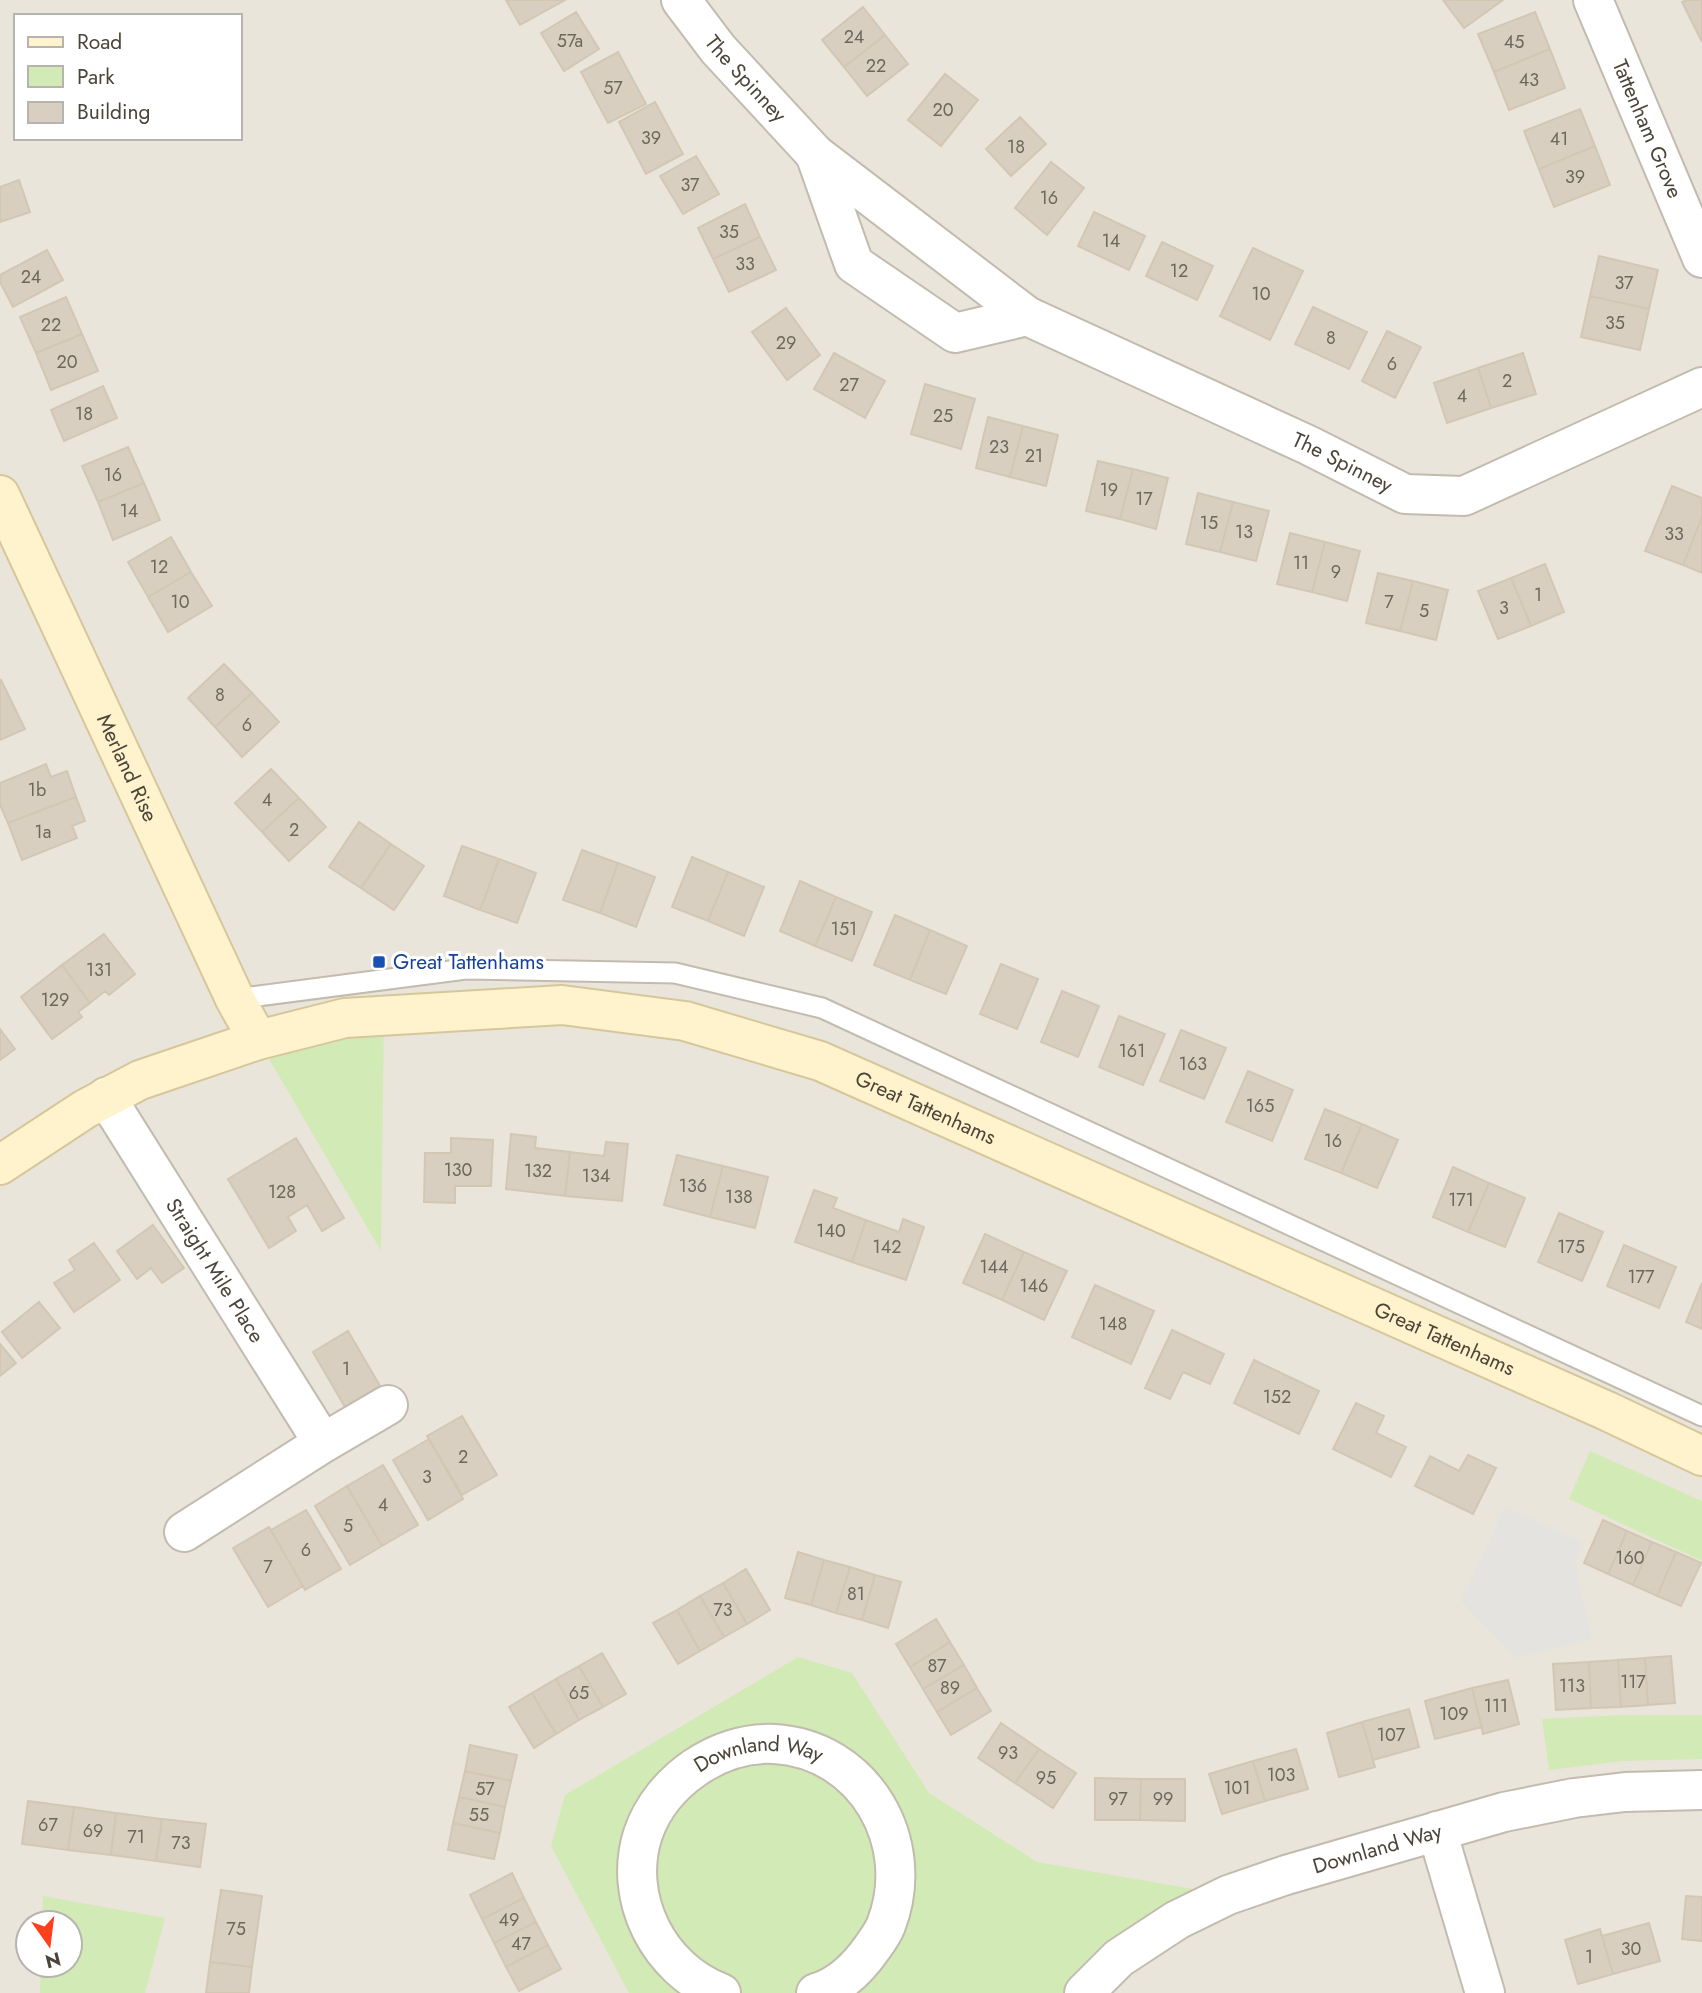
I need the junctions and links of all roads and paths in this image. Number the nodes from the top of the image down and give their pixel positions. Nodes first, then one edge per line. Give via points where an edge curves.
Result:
1 (681, 0) edge
2 (1593, 0) edge
3 (815, 154) junction
4 (1702, 258) edge
5 (1027, 316) junction
6 (1702, 387) edge
7 (0, 495) edge
8 (235, 999) junction
9 (258, 1040) junction
10 (106, 1097) junction
11 (0, 1165) edge
12 (388, 1405) dead end
13 (1702, 1416) edge
14 (323, 1443) junction
15 (1702, 1456) edge
16 (184, 1532) dead end
17 (1702, 1790) edge
18 (1437, 1831) junction
19 (830, 1991) edge
20 (721, 1993) edge
21 (1084, 1993) edge
22 (1485, 1993) edge

1 - 3 street, The Spinney via 718,49
2 - 4 street, Tattenham Grove
3 - 5 street, The Spinney
3 - 5 street, The Spinney via 854,264 955,333
5 - 6 street, The Spinney via 1308,445 1405,495 1464,496
7 - 8 main road, Merland Rise
8 - 9 main road, Merland Rise
8 - 13 lane via 466,969 675,973 822,1008
9 - 10 main road, Great Tattenhams via 140,1080
9 - 15 main road, Great Tattenhams via 345,1018 562,1006 685,1021 820,1061
10 - 11 main road, Great Tattenhams
10 - 14 street, Straight Mile Place
12 - 14 street
14 - 16 street
17 - 18 street, Downland Way via 1574,1798
18 - 21 street, Downland Way via 1227,1895 1177,1920 1119,1958
18 - 22 street
19 - 20 street, Downland Way via 863,1962 886,1927 897,1887 894,1845 878,1806 851,1774 815,1753 774,1744 733,1748 699,1763 664,1794 643,1833 637,1877 645,1920 668,1958 702,1986

